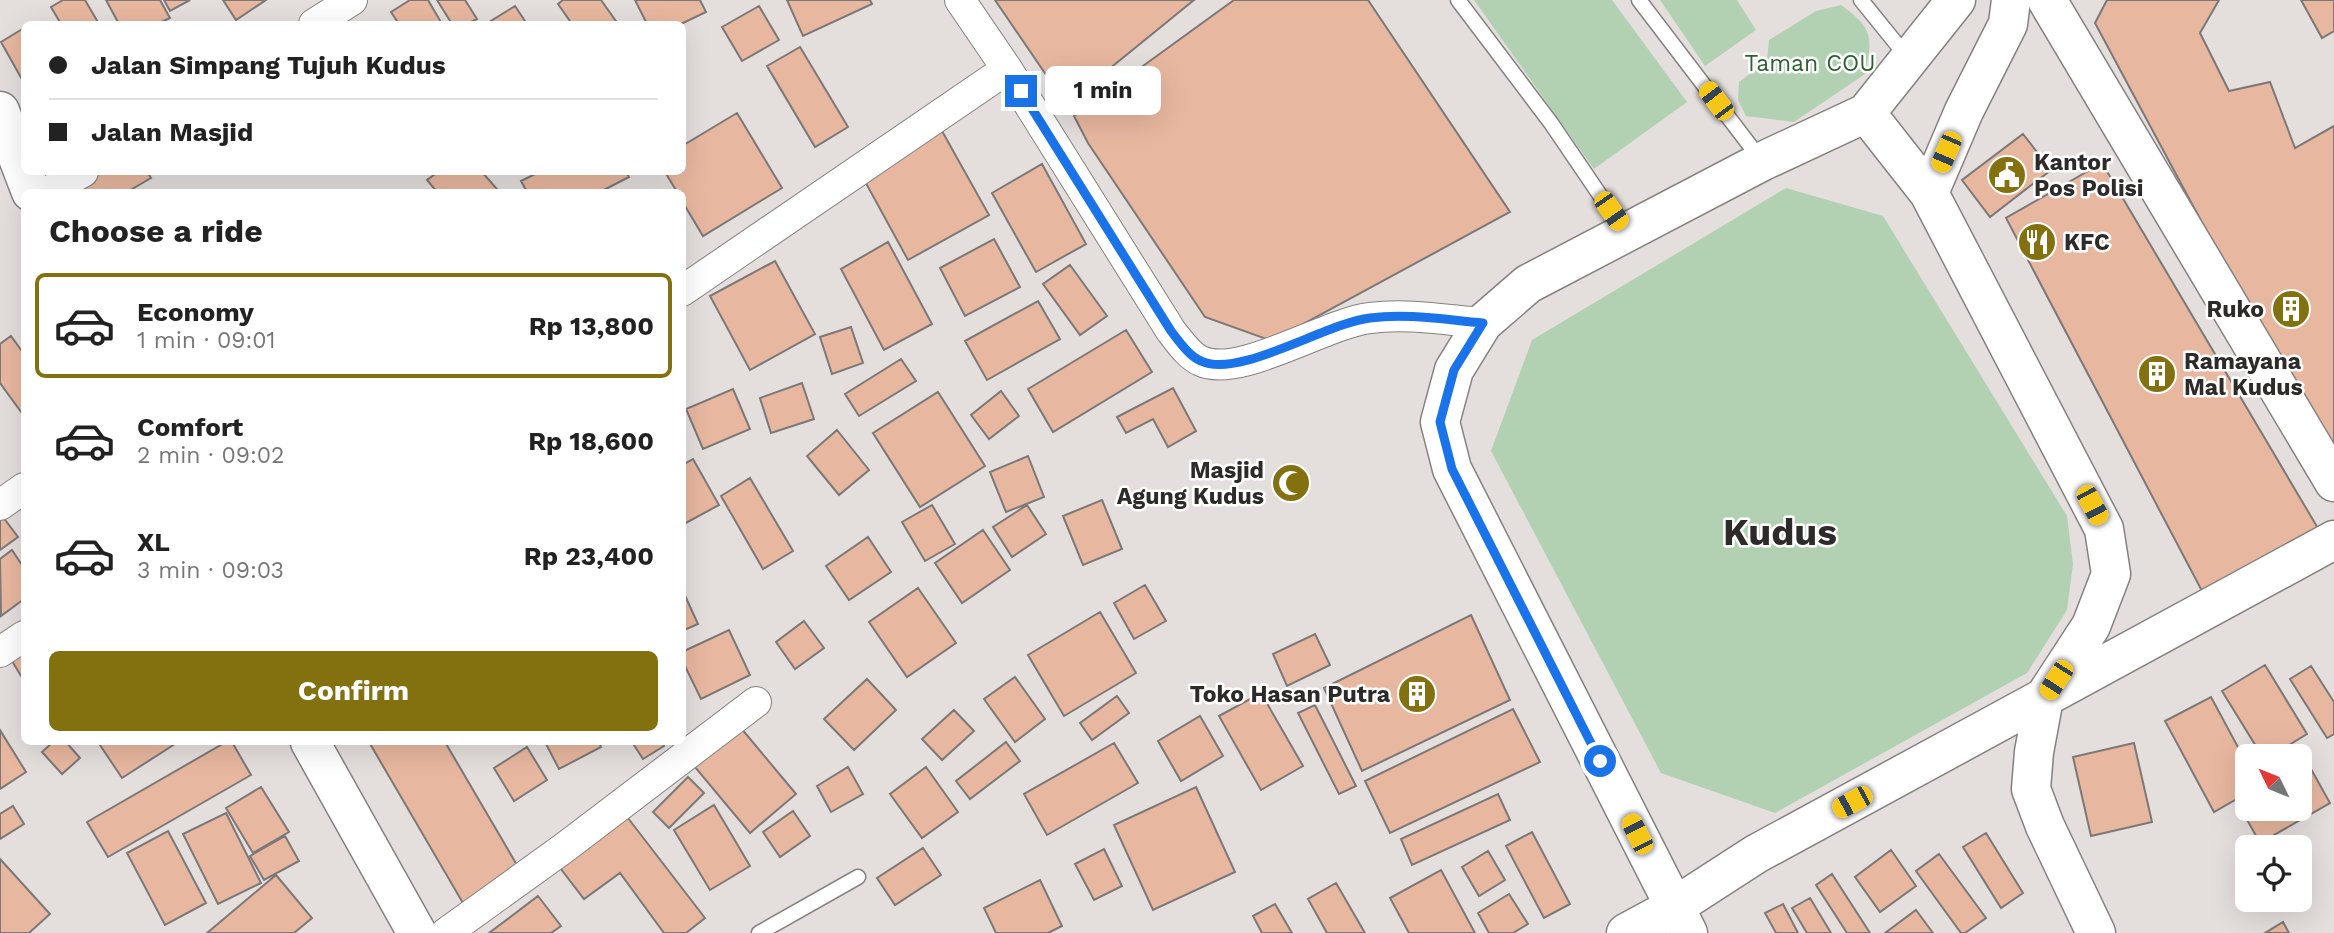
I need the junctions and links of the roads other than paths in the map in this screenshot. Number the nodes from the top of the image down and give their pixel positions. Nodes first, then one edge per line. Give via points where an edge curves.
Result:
1 (352, 0) edge
2 (960, 0) edge
3 (1458, 0) edge
4 (1639, 0) edge
5 (1861, 0) edge
6 (1956, 0) edge
7 (2011, 0) edge
8 (2047, 0) edge
9 (319, 21) edge
10 (1909, 59) junction
11 (1007, 69) junction
12 (0, 111) edge
13 (1866, 113) junction
14 (21, 164) edge
15 (1755, 166) junction
16 (78, 175) edge
17 (52, 189) edge
18 (1928, 193) junction
19 (1626, 233) junction
20 (686, 288) edge
21 (1483, 323) junction
22 (2334, 482) edge
23 (21, 490) edge
24 (0, 505) edge
25 (2334, 540) edge
26 (21, 638) edge
27 (0, 652) edge
28 (2044, 698) junction
29 (756, 702) dead end
30 (312, 745) edge
31 (858, 877) dead end
32 (1681, 920) edge
33 (417, 933) edge
34 (446, 933) edge
35 (759, 933) edge
36 (1626, 933) edge
37 (2096, 933) edge

1 - 9 street
2 - 11 street
3 - 19 lane
4 - 15 lane
5 - 10 lane
6 - 10 main road
7 - 18 main road via 2008,24
8 - 22 main road
10 - 13 main road
11 - 20 street
11 - 21 street via 1171,331 1200,361 1221,366 1241,363 1370,318 1407,316
12 - 14 main road
13 - 15 main road
13 - 18 main road
15 - 19 main road
16 - 17 street
18 - 28 main road via 2104,529 2110,574 2091,626
19 - 21 main road via 1528,284
21 - 32 main road via 1454,370 1440,422 1452,469
23 - 24 street
25 - 28 main road
26 - 27 street
28 - 32 main road via 1756,853
28 - 37 main road via 2031,789
29 - 34 street
30 - 33 main road
31 - 35 lane
32 - 36 main road

